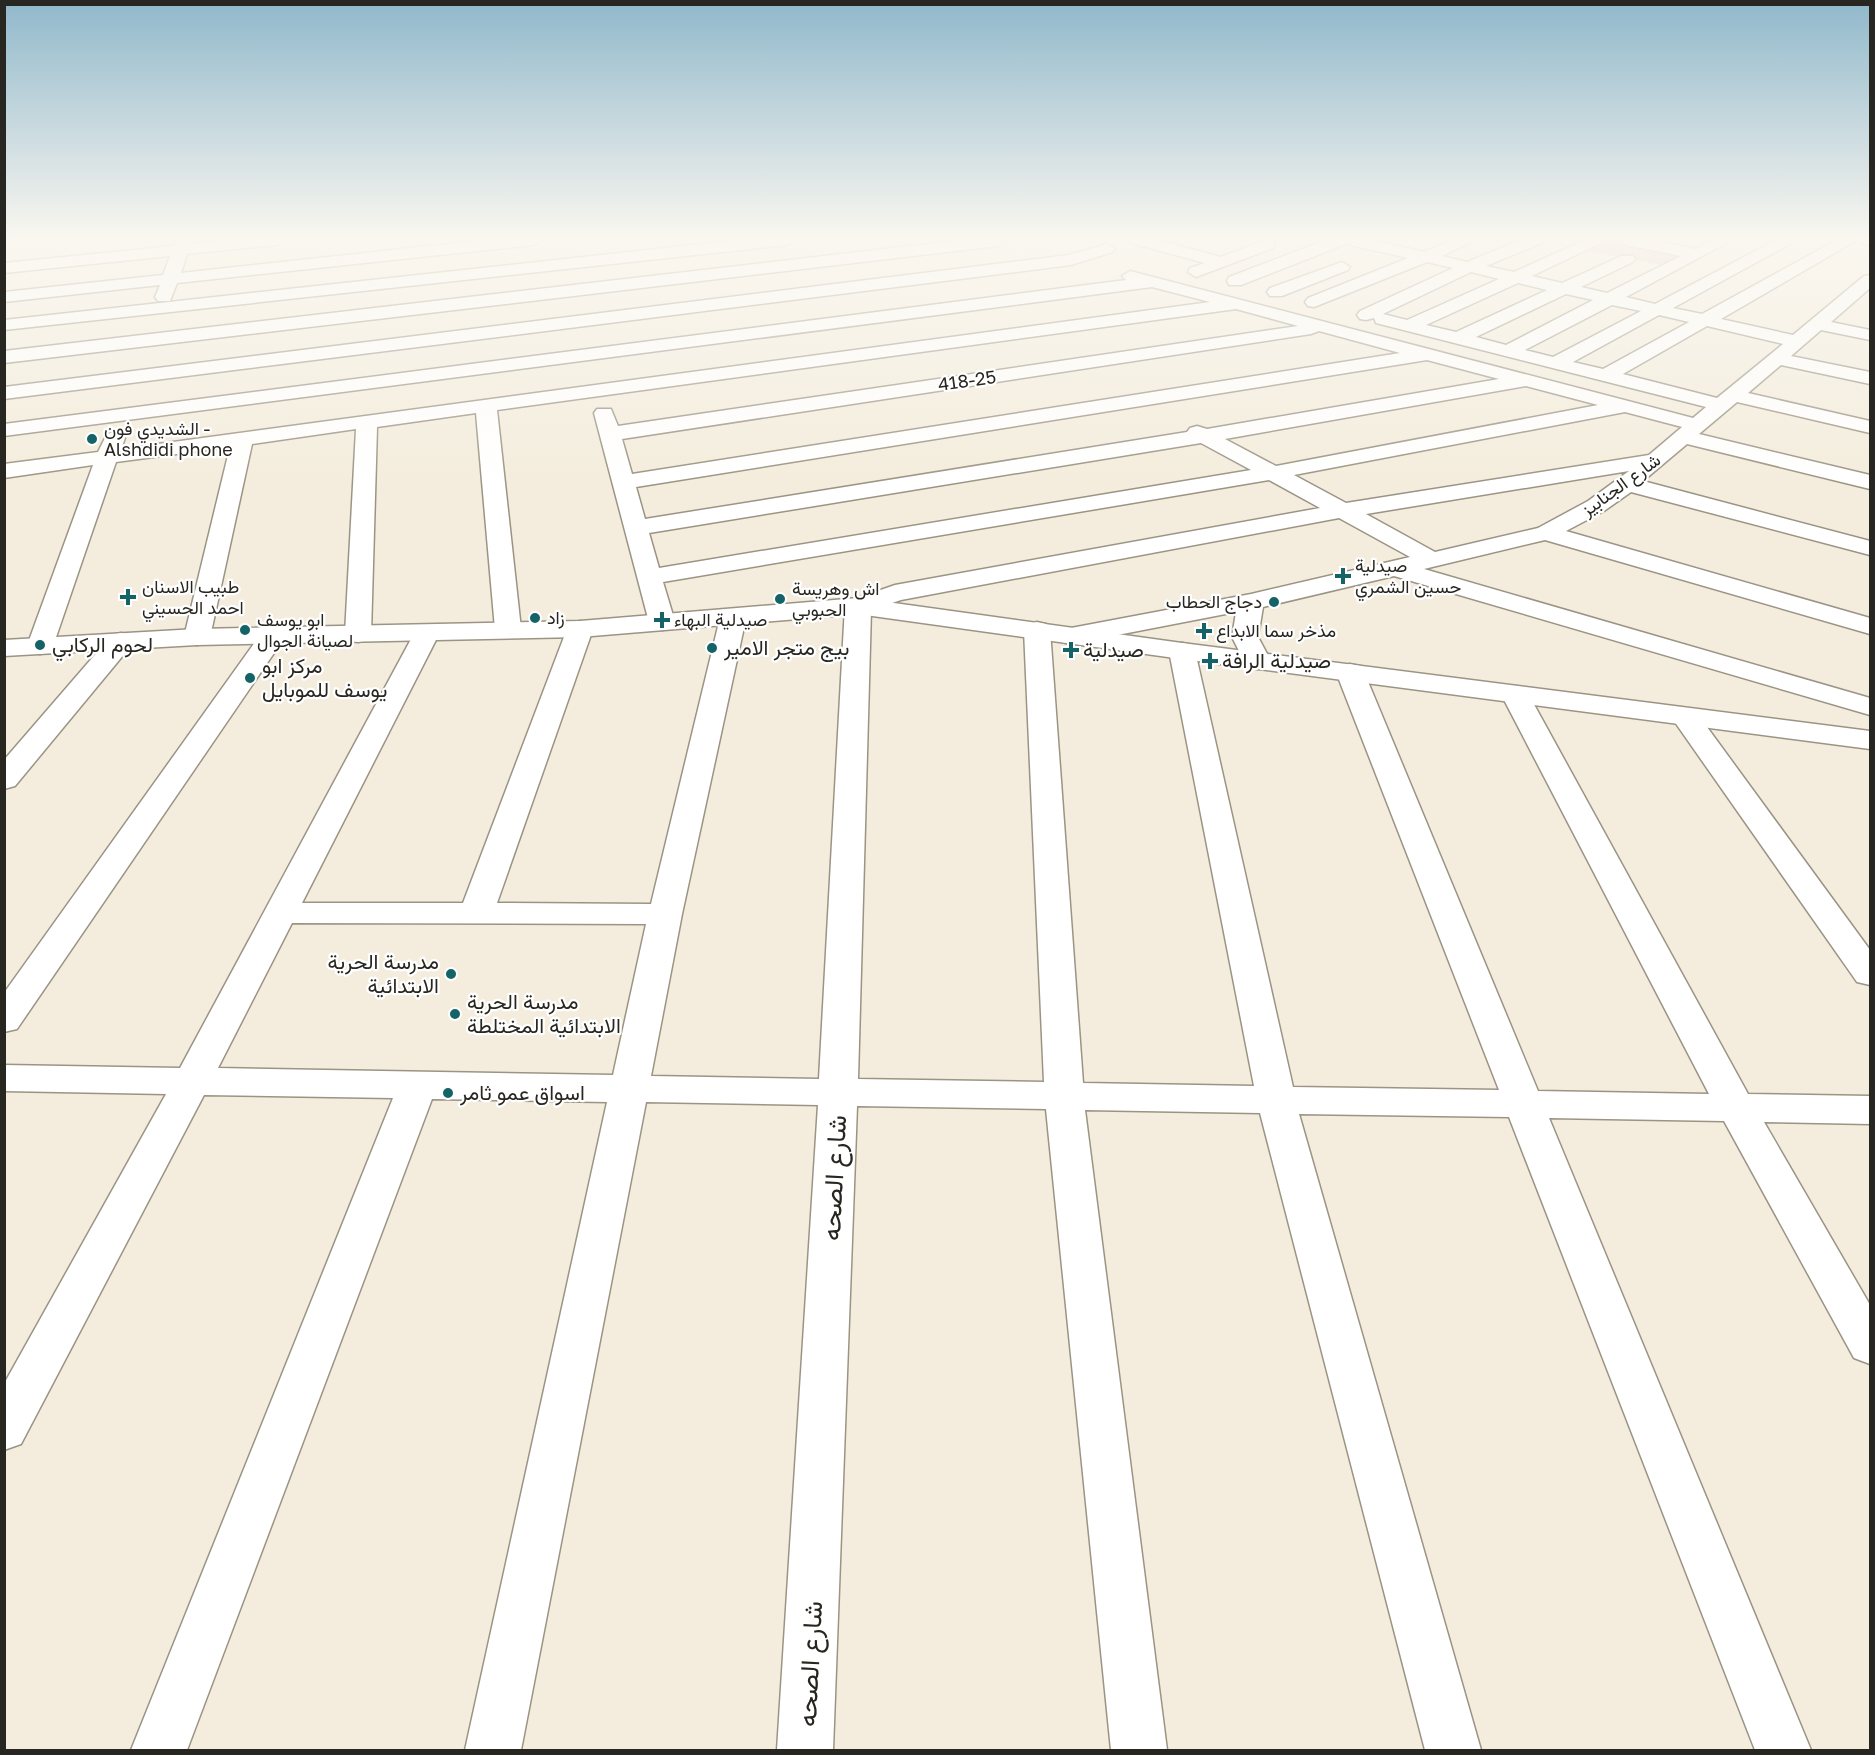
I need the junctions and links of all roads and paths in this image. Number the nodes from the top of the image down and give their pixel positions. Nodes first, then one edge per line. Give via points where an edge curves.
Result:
1 (32, 322) edge
2 (155, 322) edge
3 (304, 322) edge
4 (578, 322) joint
5 (835, 322) edge
6 (996, 322) edge
7 (1106, 322) edge
8 (1305, 322) edge
9 (1393, 322) edge
10 (1418, 322) edge
11 (1493, 322) edge
12 (1563, 322) edge
13 (1634, 322) edge
14 (1703, 322) edge
15 (1714, 322) edge
16 (1820, 322) edge
17 (1817, 324) junction
18 (4, 325) edge
19 (1409, 326) junction
20 (1325, 327) junction
21 (1018, 334) junction
22 (1870, 335) edge
23 (1459, 338) junction
24 (148, 340) junction
25 (1796, 341) junction
26 (1508, 351) junction
27 (587, 354) junction
28 (1428, 354) junction
29 (4, 357) edge
30 (1776, 358) junction
31 (1556, 363) junction
32 (1075, 365) junction
33 (1605, 376) junction
34 (137, 377) junction
35 (1870, 378) edge
36 (1526, 380) junction
37 (597, 391) junction
38 (4, 393) edge
39 (1137, 399) junction
40 (1726, 400) junction
41 (486, 406) junction
42 (1625, 406) junction
43 (122, 415) junction
44 (367, 422) junction
45 (1870, 427) edge
46 (4, 430) edge
47 (1691, 431) junction
48 (610, 434) junction
49 (1204, 436) junction
50 (242, 439) junction
51 (107, 457) junction
52 (1656, 460) junction
53 (4, 471) edge
54 (1272, 473) junction
55 (623, 482) junction
56 (1870, 482) edge
57 (1627, 484) junction
58 (1342, 511) junction
59 (636, 528) junction
60 (1546, 533) junction
61 (1870, 548) edge
62 (1433, 560) junction
63 (1395, 569) junction
64 (649, 577) junction
65 (1251, 602) junction
66 (858, 606) junction
67 (733, 618) junction
68 (662, 622) junction
69 (1870, 626) edge
70 (508, 629) junction
71 (580, 629) junction
72 (1054, 633) junction
73 (358, 634) junction
74 (426, 634) junction
75 (197, 637) junction
76 (272, 637) junction
77 (121, 642) junction
78 (40, 646) junction
79 (4, 648) edge
80 (1182, 651) junction
81 (1257, 661) junction
82 (1350, 672) junction
83 (1515, 694) junction
84 (1870, 707) edge
85 (1686, 717) junction
86 (1867, 744) edge
87 (4, 780) edge
88 (279, 913) junction
89 (665, 914) junction
90 (476, 915) junction
91 (1870, 974) edge
92 (4, 1020) edge
93 (4, 1078) edge
94 (192, 1081) junction
95 (418, 1085) junction
96 (630, 1088) junction
97 (838, 1092) junction
98 (1064, 1096) junction
99 (1276, 1100) junction
100 (1525, 1104) junction
101 (1736, 1108) junction
102 (1870, 1110) edge
103 (1870, 1345) edge
104 (4, 1430) edge
105 (159, 1750) edge
106 (494, 1750) edge
107 (805, 1750) edge
108 (1139, 1750) edge
109 (1453, 1750) edge
110 (1783, 1750) edge

1 - 18 street
2 - 24 street
3 - 24 street
4 - 27 street
4 - 34 street
5 - 27 street
6 - 21 street
7 - 21 street
8 - 20 street
9 - 19 street
10 - 19 street
11 - 23 street
12 - 26 street
13 - 31 street
14 - 33 street
15 - 25 street
16 - 17 street, شارع الجنابيز
17 - 22 street
17 - 25 street, شارع الجنابيز
19 - 23 street
20 - 28 street
20 - 32 street, 418-25
21 - 32 street
21 - 37 street
23 - 26 street
24 - 29 street
24 - 34 street
25 - 30 street, شارع الجنابيز
26 - 31 street
27 - 37 street
27 - 43 street
28 - 36 street
28 - 39 street
30 - 35 street
30 - 40 street, شارع الجنابيز
31 - 33 street
32 - 39 street
32 - 48 street, 418-25
33 - 40 street
34 - 38 street
34 - 43 street
36 - 42 street
36 - 49 street
37 - 41 street
37 - 48 street
39 - 49 street
39 - 55 street
40 - 45 street
40 - 47 street, شارع الجنابيز
41 - 44 street
41 - 70 street
42 - 47 street
42 - 54 street
43 - 46 street
43 - 51 street
44 - 50 street
44 - 73 street
47 - 52 street, شارع الجنابيز
47 - 56 street
48 - 55 street
49 - 54 street
49 - 59 street
50 - 51 street
50 - 75 street
51 - 53 street
51 - 78 street
52 - 57 street, شارع الجنابيز
52 - 58 street
54 - 58 street
54 - 64 street
55 - 59 street
57 - 60 street, شارع الجنابيز
57 - 61 street
58 - 62 street
58 - 66 street via 895,593
59 - 64 street
60 - 62 street, شارع الجنابيز
60 - 69 street
62 - 63 street, شارع الجنابيز
63 - 65 street, شارع الجنابيز
63 - 84 street
64 - 68 street
65 - 72 street, شارع الجنابيز
65 - 81 street via 1245,637
66 - 67 street
66 - 72 street
66 - 97 street, شارع الصحه
67 - 68 street
67 - 89 street
68 - 71 street
70 - 71 street
70 - 74 street
71 - 90 street
72 - 80 street
72 - 98 street
73 - 74 street
73 - 76 street
74 - 88 street
75 - 76 street
75 - 77 street
76 - 92 street
77 - 78 street
77 - 87 street
78 - 79 street
80 - 81 street
80 - 99 street
81 - 82 street
82 - 83 street
82 - 100 street
83 - 85 street
83 - 101 street
85 - 86 street
85 - 91 street
88 - 90 street
88 - 94 street
89 - 90 street
89 - 96 street
93 - 94 street
94 - 95 street
94 - 104 street
95 - 96 street
95 - 105 street
96 - 97 street
96 - 106 street
97 - 98 street
97 - 107 street, شارع الصحه
98 - 99 street
98 - 108 street
99 - 100 street
99 - 109 street
100 - 101 street
100 - 110 street
101 - 102 street
101 - 103 street

